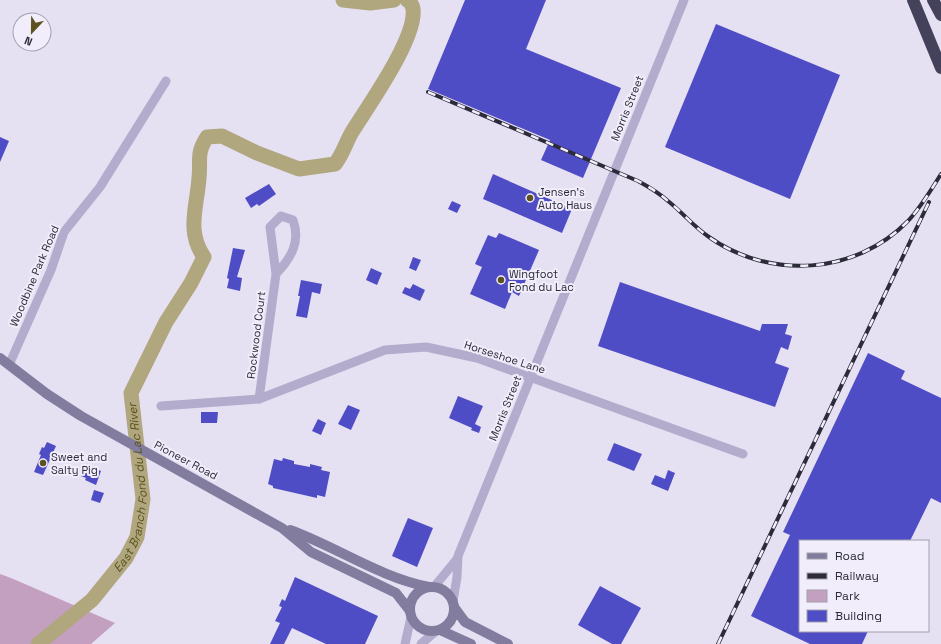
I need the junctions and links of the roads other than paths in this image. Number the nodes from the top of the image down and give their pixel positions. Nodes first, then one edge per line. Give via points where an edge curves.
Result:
1 (684, 0) edge
2 (912, 0) edge
3 (933, 0) edge
4 (941, 15) edge
5 (941, 68) edge
6 (166, 81) dead end
7 (276, 274) junction
8 (0, 358) edge
9 (9, 365) junction
10 (530, 377) junction
11 (259, 399) junction
12 (161, 406) dead end
13 (743, 454) dead end
14 (282, 528) junction
15 (457, 560) junction
16 (432, 587) junction
17 (453, 604) junction
18 (411, 614) junction
19 (438, 630) junction
20 (406, 644) edge
21 (421, 644) edge
22 (472, 644) edge
23 (508, 644) edge

1 - 10 street, Morris Street
2 - 5 highway
3 - 4 highway
6 - 9 street, Woodbine Park Road via 100,187 64,232 51,270
7 - 7 street, Rockwood Court via 286,263 295,246 297,230 293,220 281,216 270,227
7 - 11 street, Rockwood Court
8 - 9 main road, Pioneer Road
9 - 14 main road, Pioneer Road via 52,397 120,438 195,477
10 - 11 street, Horseshoe Lane via 477,358 426,347 385,350
10 - 13 street, Horseshoe Lane
10 - 15 street, Morris Street
11 - 12 street, Horseshoe Lane
14 - 16 main road, Pioneer Road via 318,541 390,576
14 - 18 main road, Pioneer Road via 312,552 396,593
15 - 16 street, Morris Street
15 - 17 street, Morris Street
16 - 17 main road via 444,591
16 - 18 main road via 422,589 412,598
17 - 19 main road via 451,621
17 - 23 main road via 466,622
18 - 19 main road via 418,626 424,630
18 - 20 street
19 - 21 street
19 - 22 main road

